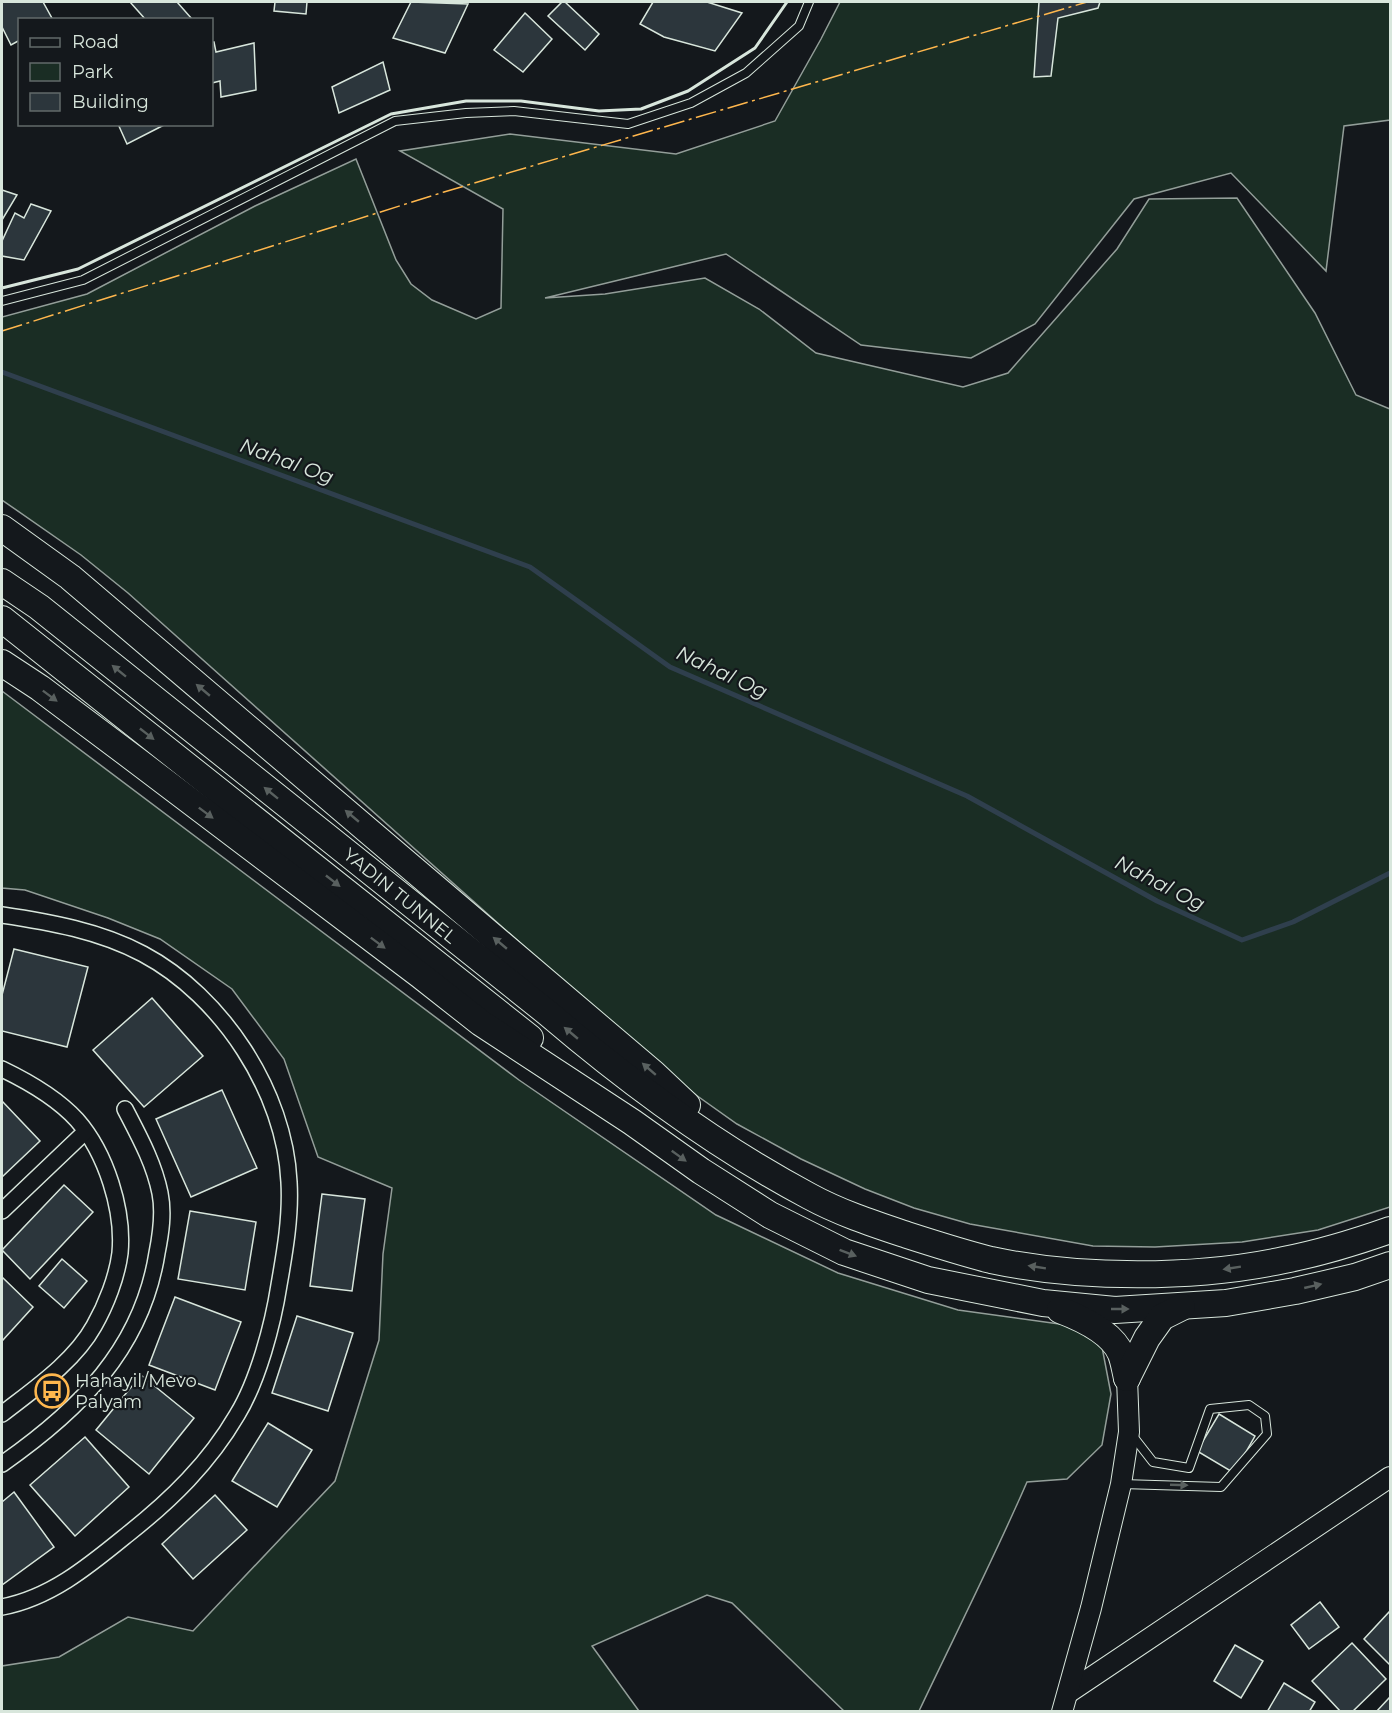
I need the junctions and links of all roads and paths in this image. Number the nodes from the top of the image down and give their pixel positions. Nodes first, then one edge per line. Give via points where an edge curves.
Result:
1 (809, 2) edge
2 (2, 301) edge
3 (2, 528) edge
4 (2, 582) edge
5 (2, 619) edge
6 (2, 663) edge
7 (2, 915) edge
8 (2, 1070) edge
9 (125, 1109) dead end
10 (632, 1122) junction
11 (85, 1132) junction
12 (809, 1197) junction
13 (2, 1211) edge
14 (1390, 1230) edge
15 (1390, 1265) edge
16 (1043, 1303) junction
17 (1183, 1307) junction
18 (1127, 1378) junction
19 (2, 1414) edge
20 (1129, 1432) junction
21 (2, 1464) edge
22 (1390, 1477) edge
23 (1121, 1484) junction
24 (2, 1607) edge
25 (1065, 1702) edge

1 - 2 lane via 799,26 746,73 691,103 628,124 514,111 395,121 83,280
12 -> 3 highway via 735,1146 70,577
12 -> 4 highway, YADIN TUNNEL via 683,1120 39,607
5 -> 10 highway, YADIN TUNNEL
6 -> 10 highway via 481,1023
7 - 24 street via 81,930 116,942 144,955 196,994 220,1017 261,1079 278,1122 289,1182 286,1242 275,1310 259,1365 239,1413 220,1442 190,1479 103,1554 51,1590
8 - 11 street via 60,1104
9 - 21 street via 149,1157 160,1194 162,1223 144,1301 110,1366 58,1422
10 -> 16 highway via 770,1215 844,1252 928,1280
11 - 13 street
11 - 19 street via 96,1147 115,1193 120,1252 114,1276 94,1326 82,1344
14 -> 12 highway via 1284,1261 1222,1270 1106,1273 992,1260 886,1228
17 -> 15 highway via 1295,1291
16 -> 17 highway via 1114,1310
16 - 18 highway via 1076,1316 1105,1334 1121,1353
17 - 18 highway via 1162,1317
18 - 20 street
20 - 23 street
23 -> 20 lane via 1221,1487 1267,1434 1265,1416 1249,1405 1210,1409 1189,1468 1153,1462
22 - 25 street
23 - 25 street

